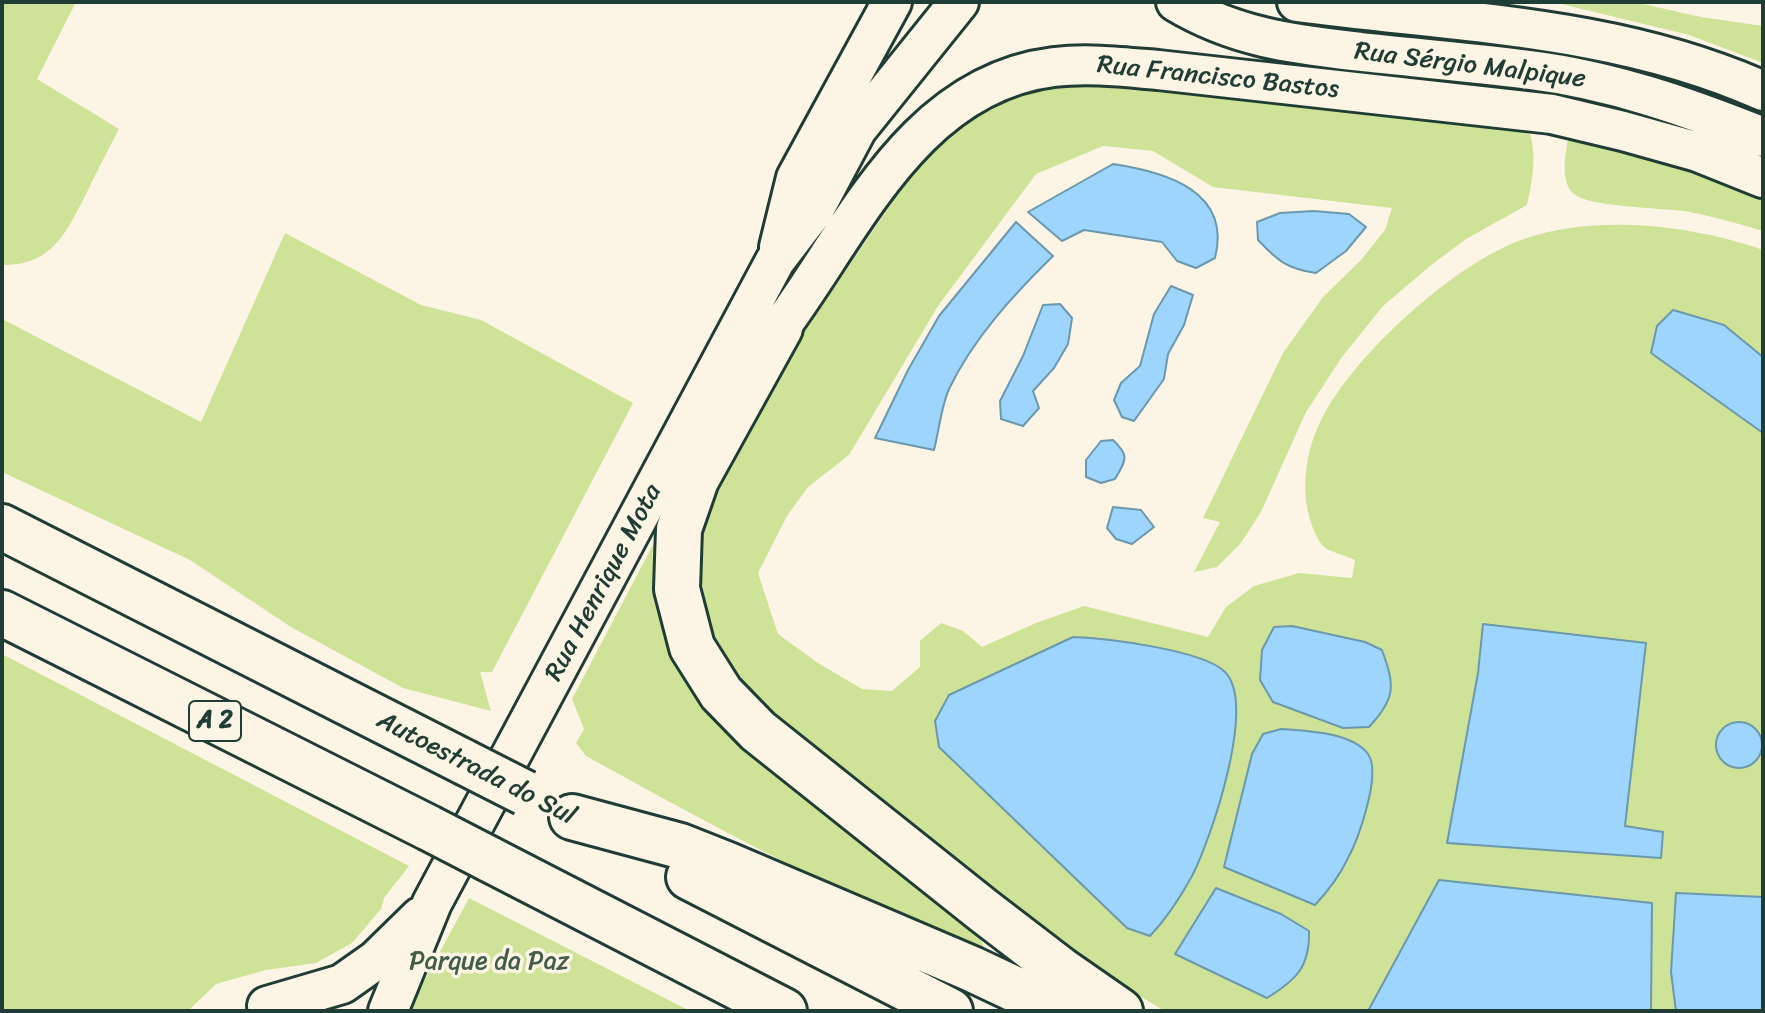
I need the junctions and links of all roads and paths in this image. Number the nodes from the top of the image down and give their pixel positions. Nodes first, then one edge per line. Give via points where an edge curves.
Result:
1 (892, 2) edge
2 (959, 2) edge
3 (1176, 2) edge
4 (1297, 2) edge
5 (904, 70) junction
6 (1763, 91) edge
7 (1763, 137) edge
8 (1763, 178) edge
9 (775, 261) junction
10 (780, 328) junction
11 (2, 527) edge
12 (2, 613) edge
13 (572, 817) junction
14 (432, 903) junction
15 (256, 1008) edge
16 (305, 1011) edge
17 (388, 1011) edge
18 (784, 1011) edge
19 (950, 1011) edge
20 (1061, 1011) edge
21 (1120, 1011) edge

1 - 9 street, Rua Henrique Mota via 796,178
2 - 5 street, Rua Henrique Mota
3 - 7 street, Rua Sérgio Malpique via 1231,29 1285,42 1599,83 1664,100
4 - 6 street, Rua Sérgio Malpique via 1587,37 1683,61
5 - 9 street, Rua Henrique Mota via 857,129 814,210
5 - 10 street via 874,146
8 - 10 street, Rua Francisco Bastos via 1685,148 1552,114 1158,70 1053,67 986,88 947,111 912,141
9 - 14 street, Rua Henrique Mota
10 - 21 highway via 696,480 679,529 677,589 692,647 721,693 758,731 984,911
11 - 13 highway, Autoestrada do Sul, bridge
12 - 18 highway, A 2, bridge
13 - 19 highway, Autoestrada do Sul
13 - 20 highway via 680,846 728,865
14 - 15 street, Rua Henrique Mota via 393,945 342,984
14 - 17 street, Rua Henrique Mota
15 - 16 street

